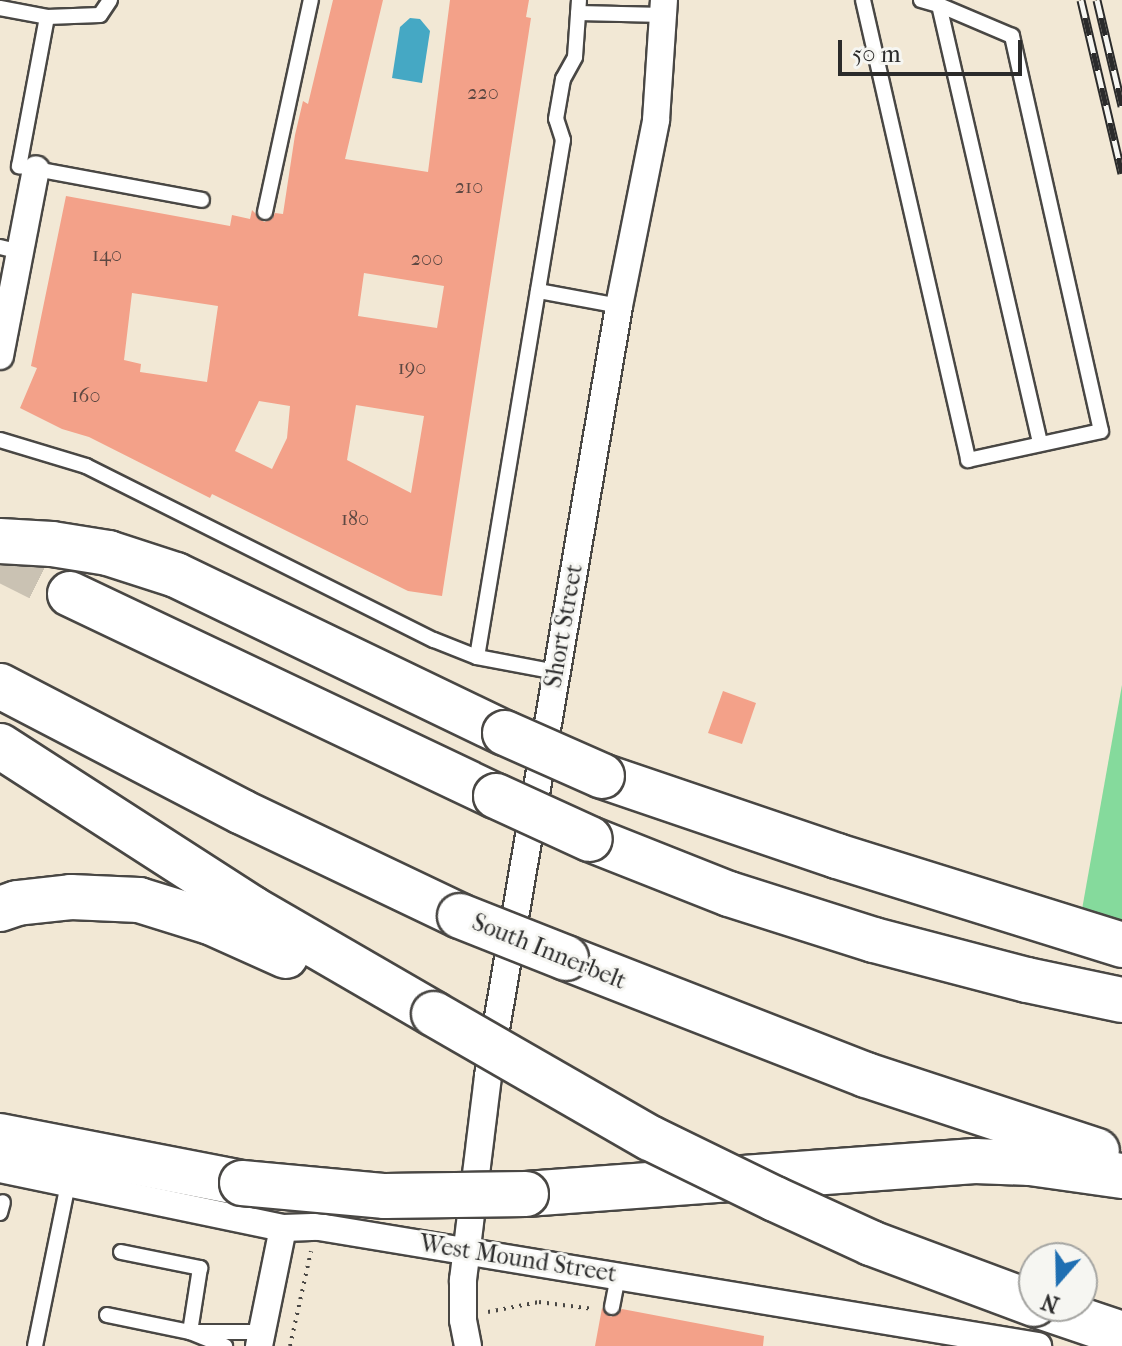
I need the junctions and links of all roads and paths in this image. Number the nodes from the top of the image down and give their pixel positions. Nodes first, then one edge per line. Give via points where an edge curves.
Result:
1 (110, 0) edge
2 (311, 0) edge
3 (863, 0) edge
4 (921, 0) edge
5 (939, 5) junction
6 (579, 7) edge
7 (0, 8) edge
8 (664, 8) edge
9 (47, 17) junction
10 (36, 169) junction
11 (202, 200) dead end
12 (265, 212) dead end
13 (10, 250) edge
14 (6, 290) edge
15 (538, 291) junction
16 (619, 306) junction
17 (0, 356) edge
18 (0, 440) edge
19 (1040, 444) junction
20 (0, 541) edge
21 (70, 594) tunnel mouth
22 (477, 657) junction
23 (556, 672) junction
24 (0, 686) edge
25 (0, 746) edge
26 (0, 909) edge
27 (1122, 945) edge
28 (367, 976) junction
29 (1122, 1000) edge
30 (0, 1136) edge
31 (1122, 1159) edge
32 (0, 1169) edge
33 (1122, 1176) edge
34 (68, 1184) junction
35 (283, 1228) junction
36 (313, 1249) dead end
37 (121, 1252) dead end
38 (466, 1253) junction
39 (618, 1275) junction
40 (1018, 1298) edge
41 (607, 1309) joint
42 (107, 1315) dead end
43 (1086, 1322) edge
44 (190, 1332) junction
45 (466, 1333) edge
46 (1122, 1334) edge
47 (260, 1339) edge
48 (35, 1346) edge
49 (225, 1346) edge
50 (290, 1346) edge
51 (1038, 1346) edge

1 - 9 lane via 100,15
2 - 12 lane
3 - 19 lane via 968,460
4 - 5 lane
5 - 19 lane
5 - 19 lane via 1012,36 1101,431
6 - 8 lane
6 - 15 lane via 575,57 563,79 556,119 563,140
7 - 9 lane
8 - 16 street, Short Street via 656,120
9 - 10 lane via 19,166
10 - 11 lane
10 - 13 street
13 - 14 street
14 - 17 street
15 - 16 lane
15 - 22 lane
16 - 23 street, Short Street
18 - 22 lane via 95,470
20 - 27 highway, bridge via 108,553 176,575 602,776
21 - 29 highway, bridge via 590,839 729,894 874,940
22 - 23 lane
23 - 38 street, Short Street via 488,1076
24 - 31 highway, South Innerbelt, bridge via 242,812 460,916 866,1075
25 - 28 highway
26 - 28 highway via 71,897 139,900 210,922 284,955
28 - 40 highway, bridge via 650,1138 871,1243
30 - 33 highway, bridge via 242,1183 385,1196 526,1194 975,1161
32 - 34 street, West Mound Street
34 - 35 street, West Mound Street
34 - 48 lane
35 - 38 street, West Mound Street via 319,1227
35 - 47 street
36 - 50 path
37 - 44 lane via 200,1268
38 - 39 street, West Mound Street
38 - 45 street, Short Street
39 - 41 lane
39 - 51 street, West Mound Street
41 - 45 path via 539,1302
42 - 44 lane
43 - 46 highway
44 - 47 lane
44 - 49 lane

